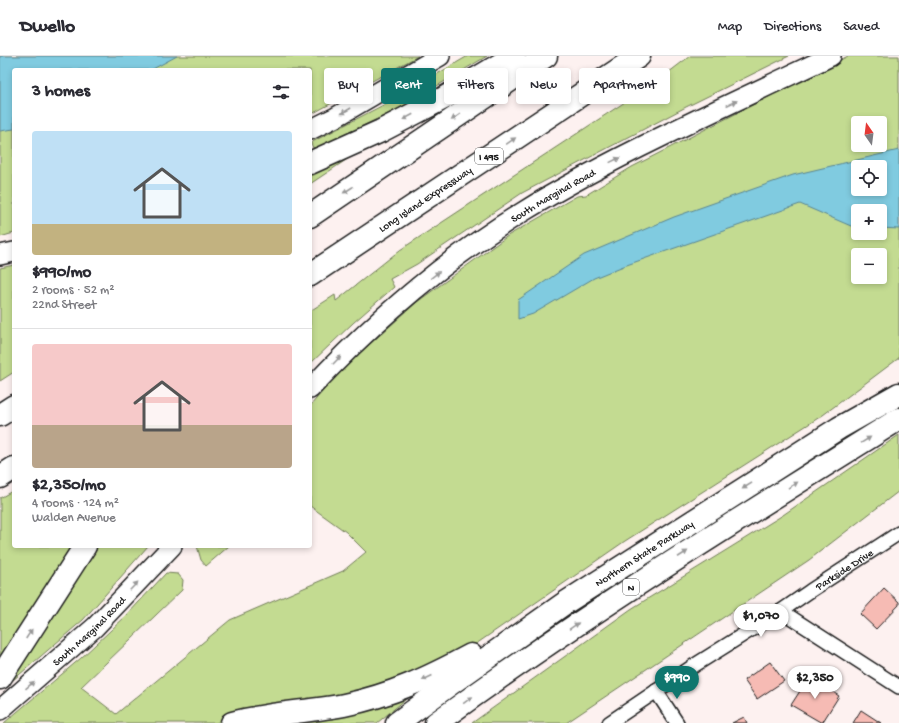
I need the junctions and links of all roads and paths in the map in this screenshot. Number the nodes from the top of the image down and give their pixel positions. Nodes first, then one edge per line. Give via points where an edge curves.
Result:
1 (440, 56) edge
2 (514, 56) edge
3 (546, 56) edge
4 (639, 56) edge
5 (832, 56) edge
6 (312, 129) edge
7 (312, 162) edge
8 (312, 215) edge
9 (12, 252) edge
10 (0, 255) edge
11 (339, 256) junction
12 (312, 274) edge
13 (312, 288) edge
14 (899, 377) edge
15 (312, 386) edge
16 (899, 394) edge
17 (12, 407) edge
18 (0, 415) edge
19 (899, 419) edge
20 (839, 428) junction
21 (12, 469) edge
22 (0, 477) edge
23 (899, 533) edge
24 (84, 548) edge
25 (170, 548) edge
26 (781, 611) junction
27 (548, 615) junction
28 (0, 678) edge
29 (899, 687) edge
30 (656, 691) junction
31 (0, 710) edge
32 (232, 723) edge
33 (398, 723) edge
34 (436, 723) edge
35 (609, 723) edge
36 (677, 723) edge

1 -> 6 main road
2 -> 7 highway via 444,98 381,131
3 -> 8 highway
11 -> 4 highway, Long Island Expressway / I 495
15 -> 5 main road, South Marginal Road via 343,354 415,290 464,251 522,212 603,166
9 - 10 main road
11 - 12 highway, Long Island Expressway / I 495
11 - 13 highway
14 - 20 highway
16 - 20 highway, Northern State Parkway / N
17 - 18 highway
34 -> 19 highway, Northern State Parkway / N via 639,582
20 -> 27 highway, Northern State Parkway / N via 642,552
21 - 22 highway
23 - 26 street, Parkside Drive
28 -> 24 highway
31 -> 25 main road, South Marginal Road via 95,627
26 - 29 street
26 - 30 street, Parkside Drive
27 -> 32 highway via 445,669 394,692 342,705
27 - 33 highway, Northern State Parkway / N
30 - 35 street, Parkside Drive
30 - 36 street

